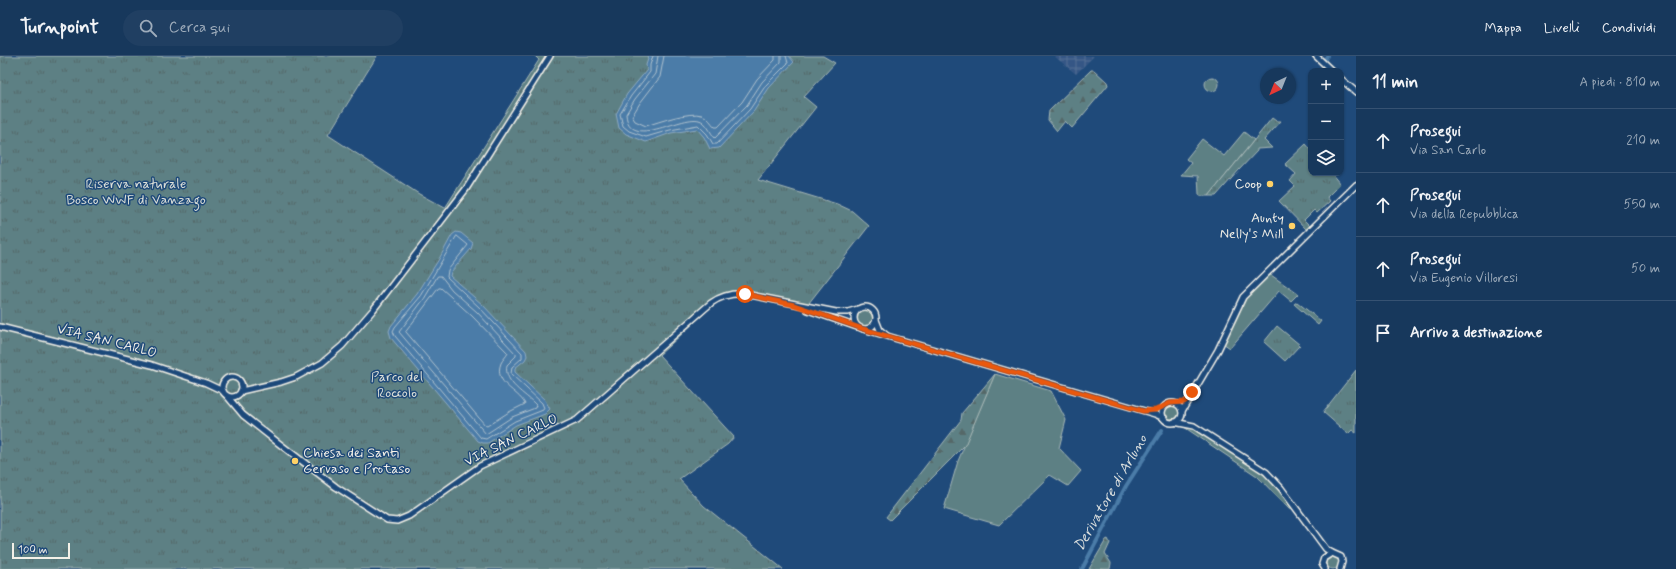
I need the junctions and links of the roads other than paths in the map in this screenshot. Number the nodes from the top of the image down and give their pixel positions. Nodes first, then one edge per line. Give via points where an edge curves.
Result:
1 (550, 56) edge
2 (1316, 56) edge
3 (1329, 68) edge
4 (1344, 82) edge
5 (1356, 92) edge
6 (1356, 185) edge
7 (794, 305) junction
8 (858, 309) junction
9 (876, 320) junction
10 (0, 327) edge
11 (861, 328) junction
12 (889, 336) junction
13 (226, 379) junction
14 (240, 380) junction
15 (206, 383) junction
16 (262, 387) junction
17 (240, 392) junction
18 (225, 393) junction
19 (1187, 400) junction
20 (1170, 404) junction
21 (240, 411) junction
22 (1143, 411) junction
23 (1182, 412) junction
24 (1164, 418) junction
25 (1174, 422) junction
26 (1194, 426) junction
27 (1319, 540) junction
28 (1332, 553) junction
29 (1324, 558) junction
30 (1323, 568) edge
31 (1341, 568) edge

1 - 16 street via 466,189 350,337 335,353 315,367 288,380
2 - 3 street
4 - 5 street
6 - 19 street via 1243,297 1218,350
7 - 8 street, VIA SAN CARLO via 836,312
7 - 11 street, VIA SAN CARLO
7 - 21 street, VIA SAN CARLO via 741,294 718,299 577,420 480,466 397,521 384,518 336,487
8 - 9 street via 872,309
8 - 11 street via 854,313 854,319
9 - 11 street via 871,327
9 - 12 street via 880,330
10 - 15 street, VIA SAN CARLO via 134,360
11 - 12 street, VIA SAN CARLO
12 - 22 street, VIA SAN CARLO
13 - 14 street via 234,377
13 - 15 street, VIA SAN CARLO
13 - 18 street via 222,385
14 - 16 street via 247,385
14 - 17 street
15 - 18 street, VIA SAN CARLO
16 - 17 street
17 - 18 street via 234,396
17 - 21 street
18 - 21 street, VIA SAN CARLO
19 - 20 street
19 - 23 street
20 - 22 street via 1156,410
20 - 23 street via 1180,406
20 - 24 street via 1162,411
22 - 24 street, VIA SAN CARLO
23 - 25 street via 1179,419
23 - 26 street
24 - 25 street
25 - 26 street
26 - 27 street via 1270,475
27 - 28 street
27 - 29 street
28 - 29 street
28 - 31 street via 1341,557
29 - 30 street

